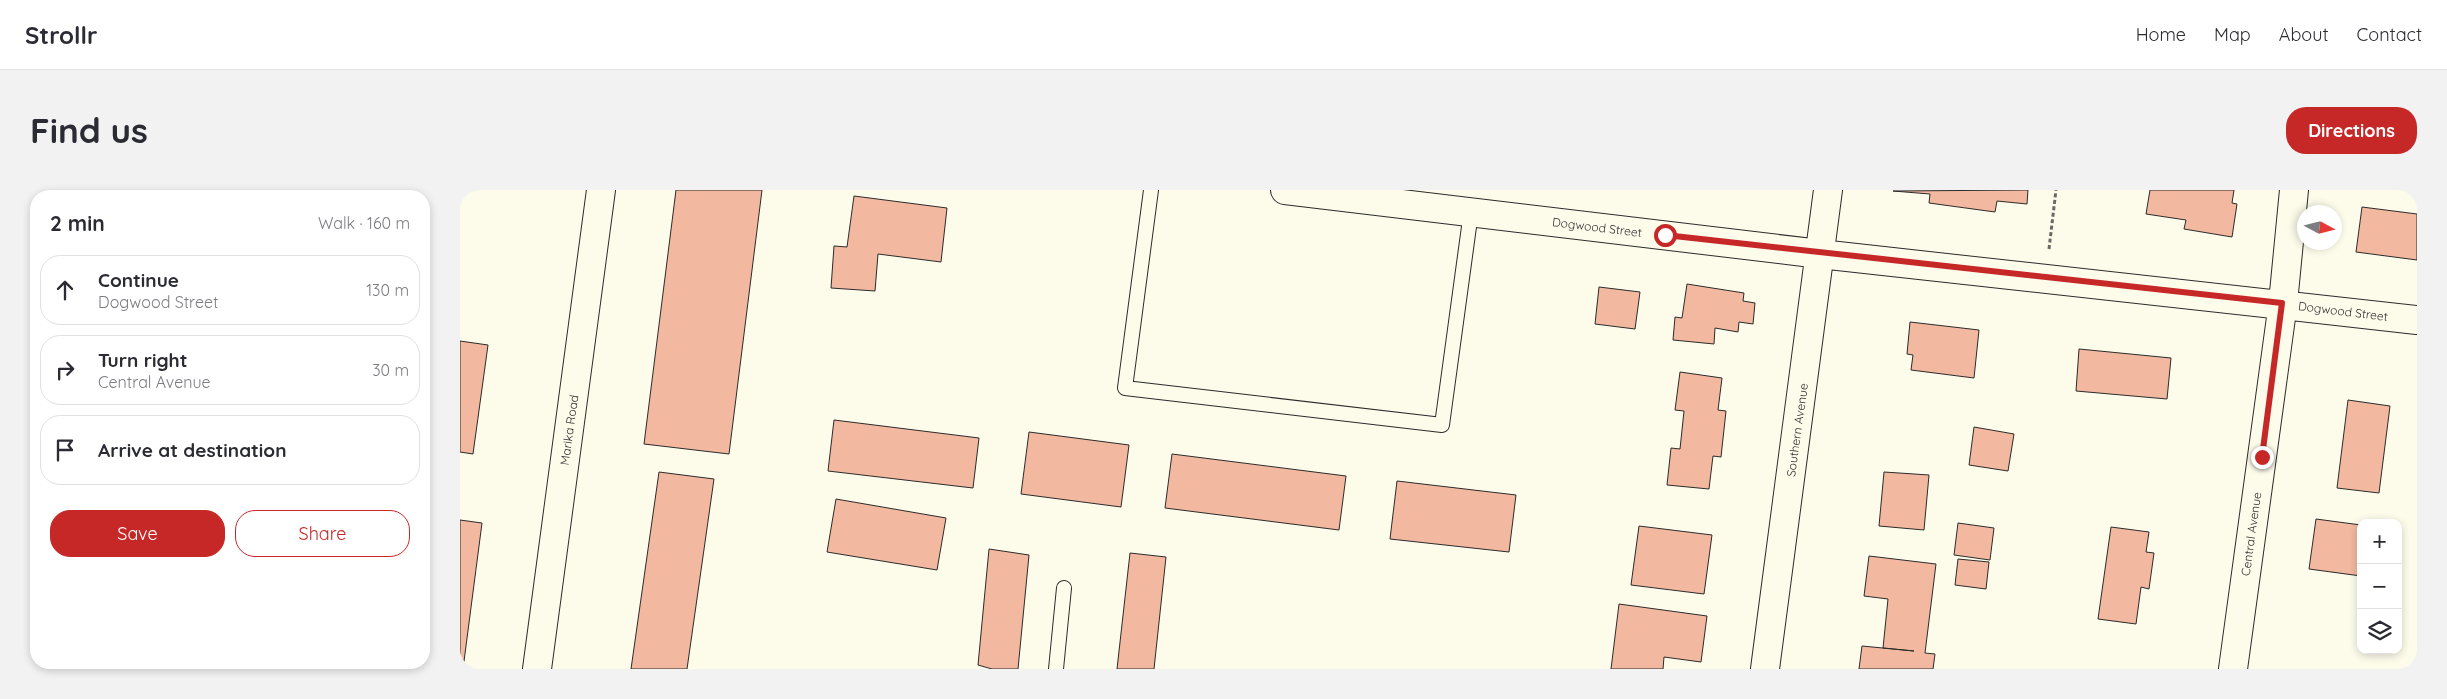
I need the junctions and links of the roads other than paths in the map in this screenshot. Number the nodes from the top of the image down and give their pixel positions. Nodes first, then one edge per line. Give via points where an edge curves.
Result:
1 (601, 190) edge
2 (1151, 190) edge
3 (1285, 190) edge
4 (1828, 190) edge
5 (2294, 190) edge
6 (1406, 197) edge
7 (1471, 212) junction
8 (1820, 254) junction
9 (2282, 303) junction
10 (2417, 320) edge
11 (1064, 588) dead end
12 (537, 669) edge
13 (1056, 669) edge
14 (1765, 669) edge
15 (2233, 669) edge

1 - 12 street, Marika Road
2 - 7 lane via 1125,388 1442,425
3 - 6 street, Dogwood Street
4 - 8 street, Southern Avenue
5 - 9 street, Central Avenue
6 - 7 street, Dogwood Street
7 - 8 street, Dogwood Street
8 - 9 street, Dogwood Street
8 - 14 street, Southern Avenue
9 - 10 street, Dogwood Street
9 - 15 street, Central Avenue
11 - 13 lane

